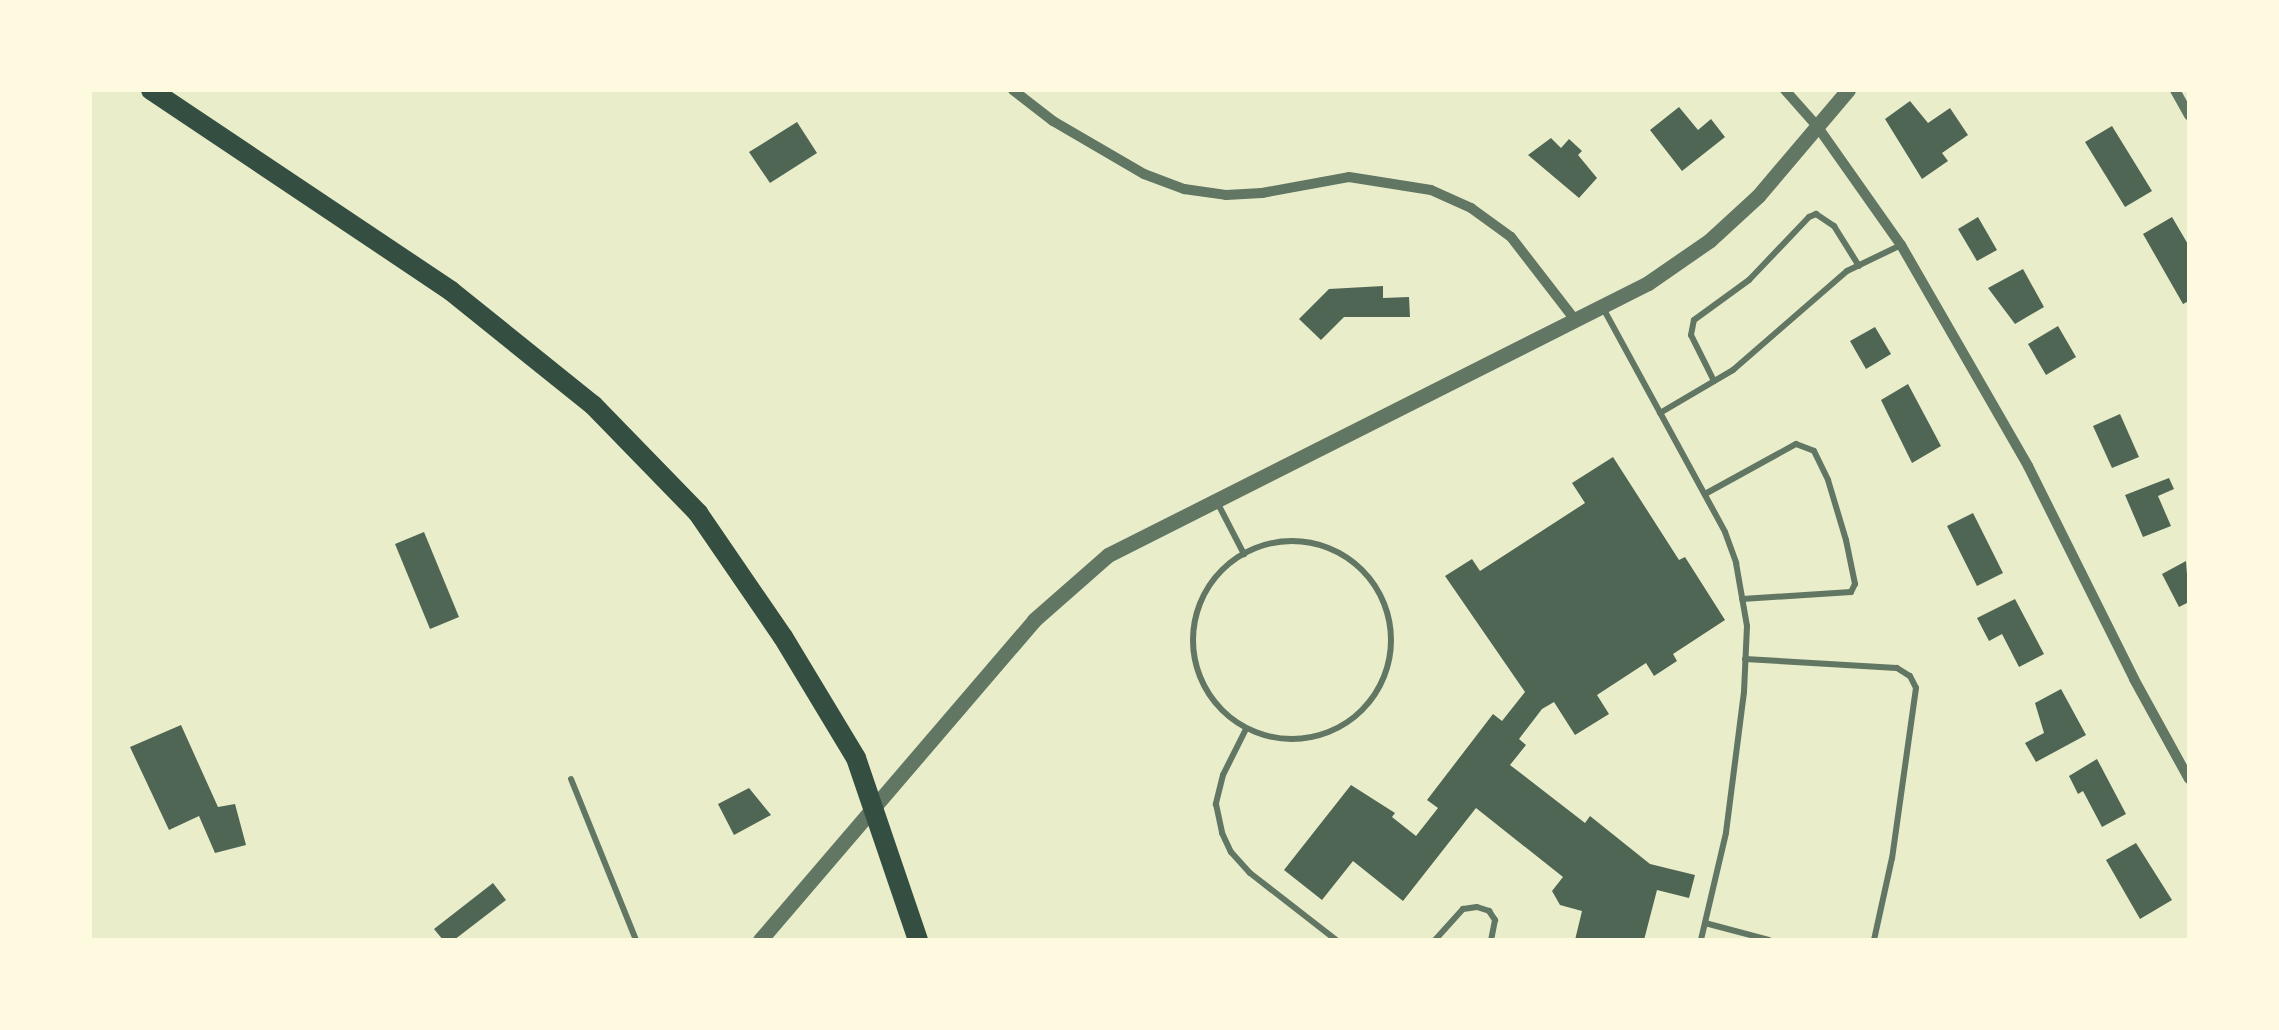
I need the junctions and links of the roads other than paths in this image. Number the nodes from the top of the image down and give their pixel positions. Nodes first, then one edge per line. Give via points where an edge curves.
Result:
1 (151, 90) edge
2 (1014, 90) edge
3 (1785, 90) edge
4 (1848, 90) edge
5 (2175, 90) edge
6 (2189, 115) edge
7 (1817, 126) junction
8 (1901, 245) junction
9 (1860, 266) junction
10 (1602, 307) junction
11 (1576, 321) junction
12 (1714, 381) junction
13 (1660, 413) junction
14 (1706, 494) junction
15 (1215, 498) junction
16 (1244, 554) junction
17 (1742, 599) junction
18 (1745, 659) junction
19 (1246, 729) junction
20 (571, 779) dead end
21 (2189, 779) edge
22 (874, 811) junction
23 (1705, 923) junction
24 (636, 940) edge
25 (760, 940) edge
26 (918, 940) edge
27 (1336, 940) edge
28 (1434, 940) edge
29 (1490, 940) edge
30 (1701, 940) edge
31 (1769, 940) edge
32 (1874, 940) edge

1 - 22 main road via 451,291 593,405 698,512 856,758
2 - 11 street via 1144,174 1184,189 1262,193 1349,177 1431,190 1510,237
3 - 7 street
4 - 7 street
5 - 6 street
7 - 8 street
7 - 10 street via 1710,240
8 - 9 lane
8 - 21 street via 2028,466
9 - 12 lane
9 - 12 lane via 1834,226 1809,216 1748,280 1694,320 1691,335
10 - 11 street
10 - 13 lane
11 - 15 street
12 - 13 lane
13 - 14 lane
14 - 17 lane via 1729,543
14 - 17 lane via 1796,444 1814,451 1828,480 1846,540 1851,592
15 - 16 lane
15 - 22 street via 1108,554 1069,586
16 - 19 lane via 1204,592 1193,654 1220,710
16 - 19 lane via 1282,541 1314,542 1343,554 1382,594 1392,639 1387,673 1356,718 1313,738 1278,739
17 - 18 lane
18 - 23 lane via 1726,833
18 - 32 lane via 1897,668 1916,688
19 - 27 lane via 1216,804 1222,833 1250,873
20 - 24 lane
22 - 25 street
22 - 26 main road
23 - 30 lane
23 - 31 lane
28 - 29 lane via 1463,910 1478,907 1494,920

